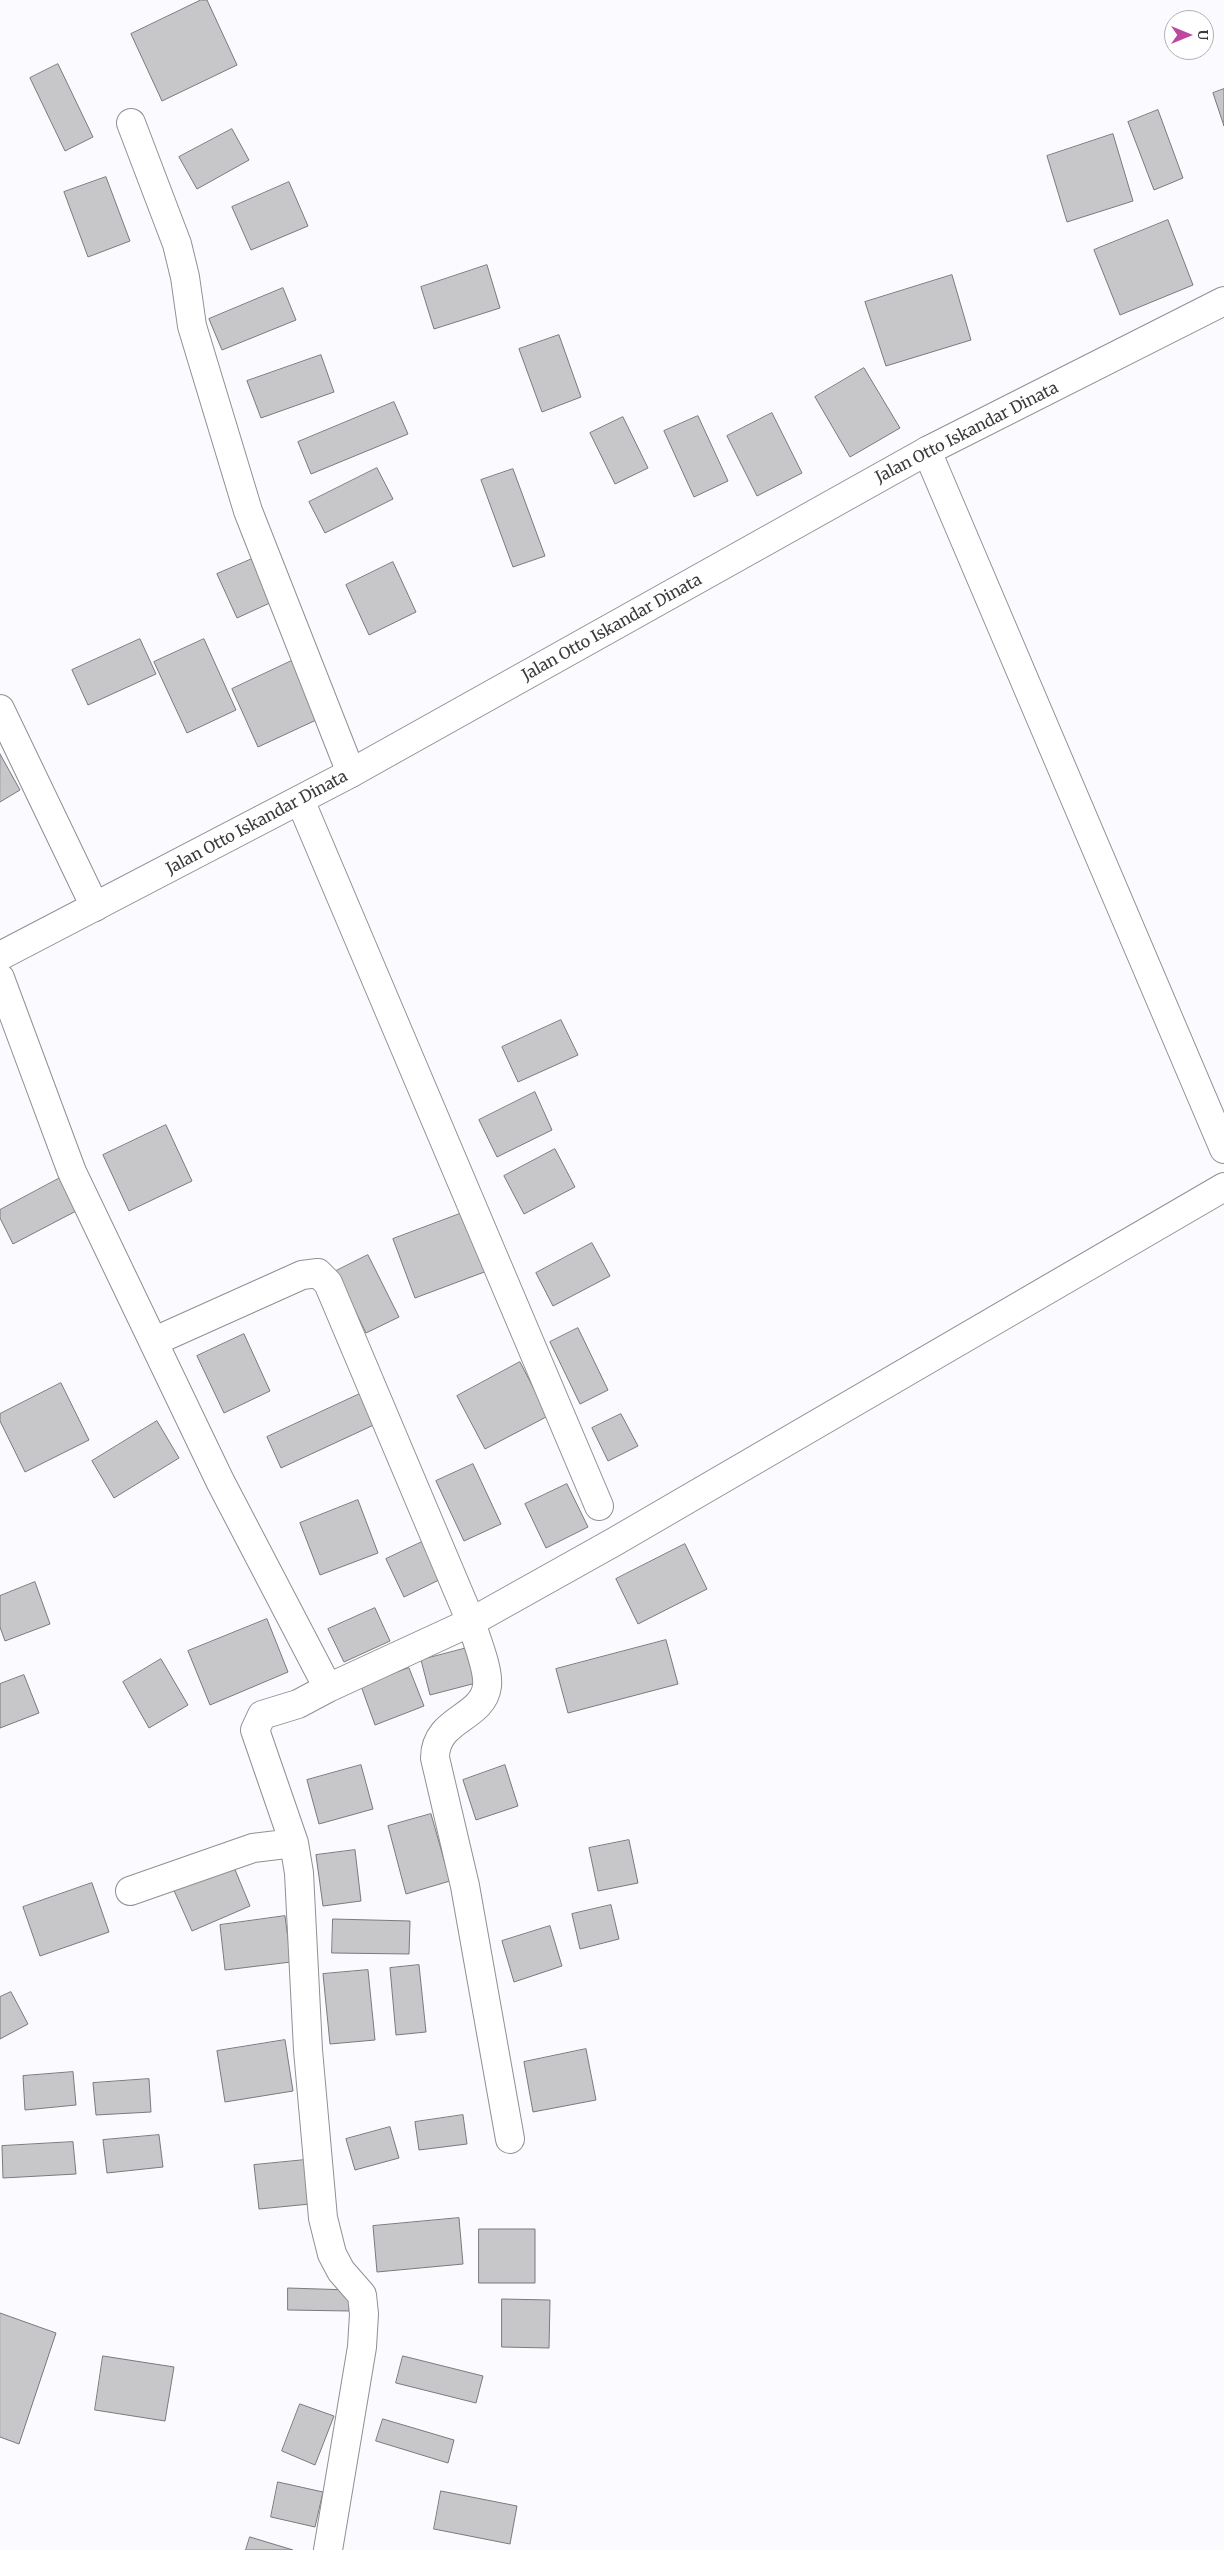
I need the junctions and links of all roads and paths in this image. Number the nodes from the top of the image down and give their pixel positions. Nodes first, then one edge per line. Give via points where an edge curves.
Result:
1 (131, 123) dead end
2 (1224, 301) edge
3 (927, 451) junction
4 (0, 709) edge
5 (351, 773) junction
6 (300, 800) junction
7 (95, 907) junction
8 (0, 956) edge
9 (0, 978) edge
10 (1224, 1149) edge
11 (1224, 1187) edge
12 (155, 1341) junction
13 (599, 1506) dead end
14 (471, 1622) junction
15 (328, 1688) junction
16 (294, 1844) junction
17 (130, 1891) dead end
18 (510, 2139) dead end
19 (328, 2550) edge

1 - 5 street via 177,244 192,326 248,511
2 - 3 street, Jalan Otto Iskandar Dinata
3 - 5 street, Jalan Otto Iskandar Dinata
3 - 10 street
4 - 7 street
5 - 6 street, Jalan Otto Iskandar Dinata
6 - 7 street, Jalan Otto Iskandar Dinata
6 - 13 street
7 - 8 street, Jalan Otto Iskandar Dinata
9 - 12 street via 72,1172
11 - 14 street
12 - 14 street via 302,1276 322,1275
12 - 15 street via 220,1482
14 - 15 street
14 - 18 street via 487,1675 484,1696 478,1705 444,1730 436,1745 435,1758 465,1886
15 - 16 street via 298,1704 262,1715 255,1725 255,1734
16 - 17 street via 253,1848
16 - 19 street via 299,1873 308,2050 323,2218 332,2254 341,2271 362,2295 364,2314 362,2347

